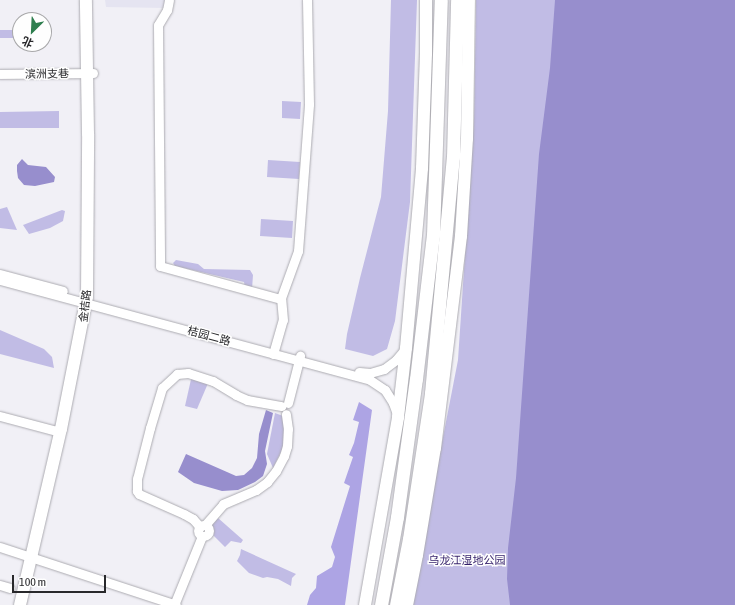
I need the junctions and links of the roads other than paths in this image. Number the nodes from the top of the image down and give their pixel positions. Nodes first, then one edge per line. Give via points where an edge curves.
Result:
1 (86, 0) edge
2 (93, 0) edge
3 (169, 0) edge
4 (307, 0) edge
5 (426, 0) edge
6 (441, 0) edge
7 (457, 0) edge
8 (469, 0) edge
9 (90, 73) junction
10 (0, 74) edge
11 (0, 274) edge
12 (0, 280) edge
13 (281, 300) junction
14 (90, 301) junction
15 (406, 348) junction
16 (274, 352) junction
17 (299, 359) junction
18 (284, 404) junction
19 (0, 416) edge
20 (398, 417) junction
21 (60, 432) junction
22 (203, 526) junction
23 (0, 547) edge
24 (35, 559) junction
25 (0, 585) edge
26 (10, 588) dead end
27 (20, 605) edge
28 (28, 605) edge
29 (174, 605) edge
30 (366, 605) edge
31 (381, 605) edge
32 (396, 605) edge
33 (407, 605) edge

1 - 9 main road, 金桔路
2 - 9 main road
3 - 13 street via 167,10 158,25 160,266
4 - 13 street via 309,104 298,251
5 - 15 main road via 422,168
6 - 31 highway via 433,235 397,517
7 - 32 highway via 453,157 431,393 409,539
8 - 33 main road via 467,139 460,236 435,448
9 - 10 street, 滨洲支巷
9 - 14 main road, 金桔路
11 - 14 street, 桔园二路
12 - 14 street, 桔园二路
13 - 16 street via 284,320
14 - 16 street, 桔园二路
14 - 21 main road, 金桔路
14 - 24 main road
15 - 17 street, 桔园二路 via 389,366 370,373
15 - 20 main road
16 - 17 street, 桔园二路
17 - 18 street
17 - 20 street, 桔园二路 via 376,382 389,396
18 - 22 street via 281,412 286,414 286,446 276,471 256,490 223,504
18 - 22 street via 247,400 214,381 188,373 177,374 162,388 136,489 139,494 184,514
19 - 21 street
20 - 30 main road
21 - 24 main road, 金桔路
22 - 29 street via 198,532 202,536
23 - 24 street
24 - 27 main road, 金桔路
24 - 28 main road
24 - 29 street
25 - 26 street

